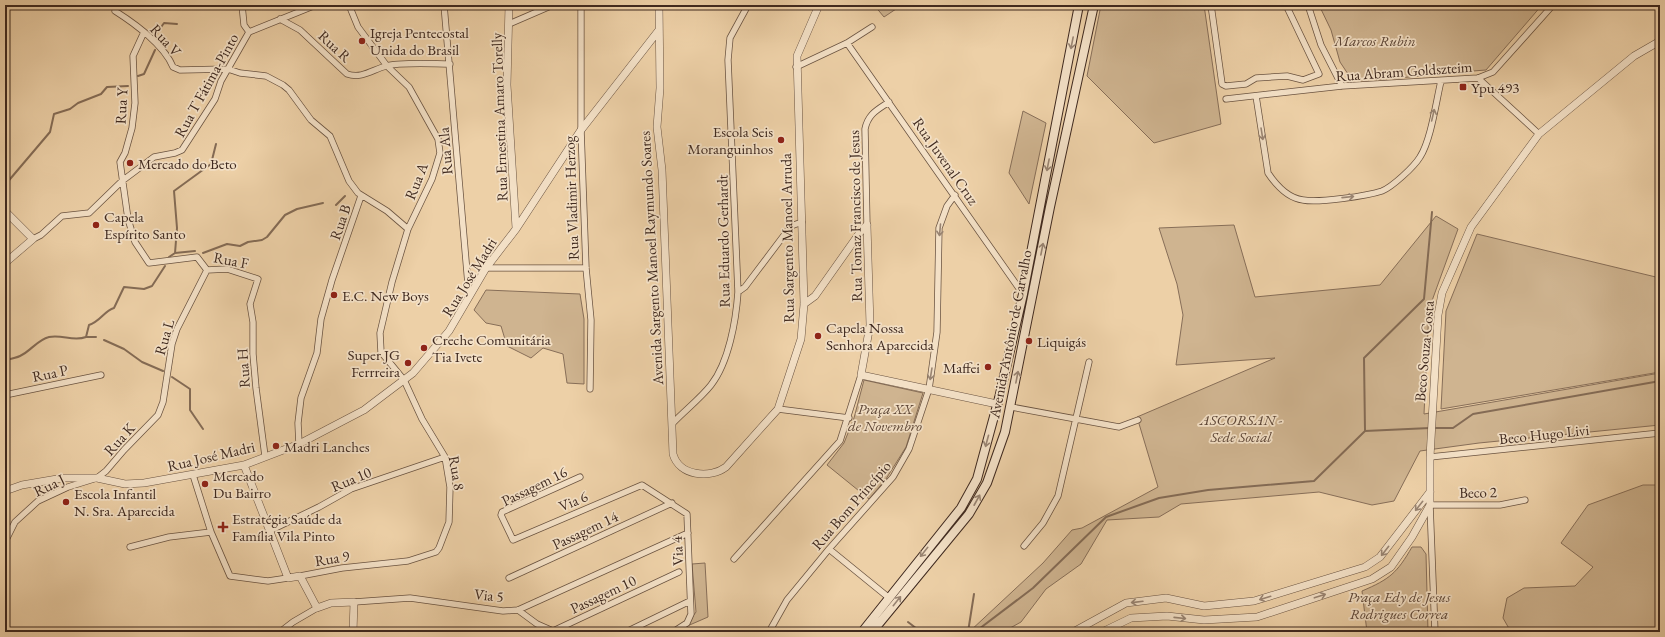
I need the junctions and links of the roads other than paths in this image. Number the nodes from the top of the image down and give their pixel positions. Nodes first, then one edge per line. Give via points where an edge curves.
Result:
1 (118, 5) edge
2 (242, 5) edge
3 (316, 5) edge
4 (349, 5) edge
5 (444, 5) edge
6 (509, 5) edge
7 (553, 5) edge
8 (581, 5) edge
9 (753, 5) edge
10 (819, 5) edge
11 (1079, 5) edge
12 (1094, 5) edge
13 (1211, 5) edge
14 (1286, 5) edge
15 (1308, 5) edge
16 (1552, 5) edge
17 (659, 7) edge
18 (747, 7) edge
19 (280, 20) junction
20 (508, 24) junction
21 (872, 27) dead end
22 (659, 30) junction
23 (144, 32) junction
24 (249, 32) junction
25 (1660, 41) edge
26 (847, 43) junction
27 (450, 64) junction
28 (387, 66) junction
29 (796, 67) junction
30 (228, 69) junction
31 (1478, 78) junction
32 (1441, 81) junction
33 (1342, 86) junction
34 (1256, 96) junction
35 (1226, 99) dead end
36 (889, 102) junction
37 (581, 130) junction
38 (1539, 134) junction
39 (122, 181) junction
40 (955, 195) junction
41 (361, 196) junction
42 (5, 210) edge
43 (802, 222) junction
44 (867, 225) junction
45 (516, 228) junction
46 (408, 229) junction
47 (33, 239) junction
48 (5, 263) edge
49 (486, 268) junction
50 (586, 268) junction
51 (207, 270) junction
52 (258, 279) joint
53 (738, 292) junction
54 (1023, 294) junction
55 (469, 296) junction
56 (804, 304) junction
57 (1090, 362) dead end
58 (101, 375) dead end
59 (861, 375) junction
60 (404, 380) junction
61 (1001, 388) junction
62 (929, 389) junction
63 (590, 390) dead end
64 (5, 395) edge
65 (997, 404) junction
66 (1011, 407) junction
67 (778, 410) junction
68 (158, 415) joint
69 (849, 418) junction
70 (1138, 420) dead end
71 (1008, 421) junction
72 (1077, 421) junction
73 (672, 424) junction
74 (1660, 433) edge
75 (299, 444) junction
76 (265, 456) junction
77 (445, 457) junction
78 (1430, 457) junction
79 (244, 465) junction
80 (720, 472) joint
81 (193, 475) junction
82 (580, 477) dead end
83 (97, 478) junction
84 (642, 484) joint
85 (5, 491) edge
86 (1430, 492) junction
87 (1525, 500) dead end
88 (672, 503) junction
89 (1430, 505) junction
90 (269, 531) junction
91 (211, 532) junction
92 (688, 533) junction
93 (513, 540) joint
94 (5, 542) edge
95 (1024, 546) dead end
96 (130, 547) dead end
97 (828, 549) junction
98 (436, 552) joint
99 (734, 559) dead end
100 (679, 572) dead end
101 (300, 576) junction
102 (288, 578) junction
103 (509, 578) dead end
104 (888, 597) junction
105 (690, 601) junction
106 (354, 602) junction
107 (1204, 606) junction
108 (317, 608) junction
109 (518, 610) junction
110 (1204, 620) junction
111 (1082, 629) edge
112 (280, 632) edge
113 (353, 632) edge
114 (626, 632) edge
115 (673, 632) edge
116 (769, 632) edge
117 (862, 632) edge
118 (872, 632) edge
119 (1073, 632) edge
120 (1102, 632) edge
121 (1435, 632) edge

1 - 23 street, Rua V via 115,11
2 - 24 street via 244,25
3 - 19 street, Rua T Fátima-Pinto
4 - 28 street, Rua A via 358,27
5 - 27 street, Rua Ala
6 - 20 street, Rua Ernestina Amaro Torelly
7 - 20 street
8 - 37 street, Rua Vladimir Herzog
9 - 18 street
10 - 29 street, Rua Sargento Manoel Arruda via 797,56
11 -> 54 main road, Avenida Antônio de Carvalho
66 -> 12 main road, Avenida Antônio de Carvalho via 1050,207
13 - 14 street via 1222,84 1226,86 1246,84 1256,78 1287,76 1303,80 1319,74
15 - 33 street via 1321,45
16 - 31 street, Rua Abram Goldszteim via 1493,72
17 - 22 street, Avenida Sargento Manoel Raymundo Soares
18 - 53 street, Rua Eduardo Gerhardt via 730,38 728,60
19 - 24 street, Rua T Fátima-Pinto
19 - 28 street, Rua R via 300,30 347,74 366,75
20 - 45 street, Rua Ernestina Amaro Torelly via 507,85
21 - 26 street
22 - 37 street, Rua José Madri
22 - 73 street, Avenida Sargento Manoel Raymundo Soares via 660,88 657,127 662,170
23 - 30 street, Rua V via 170,58 173,66 180,70
23 - 39 street, Rua Y via 133,56 135,103 132,128 120,162
24 - 30 street, Rua T Fátima-Pinto
25 - 38 street, Beco Souza Costa via 1634,56
26 - 29 street
26 - 36 street, Rua Juvenal Cruz
27 - 28 street, Rua R
27 - 55 street, Rua Ala
28 - 46 street, Rua A via 409,86 438,139 440,153 432,180
29 - 43 street, Rua Sargento Manoel Arruda
30 - 39 street, Rua T Fátima-Pinto via 215,99 186,147 175,153 155,156
30 - 41 street, Rua B via 266,76 289,90 311,120 330,136 349,180
31 - 32 street, Rua Abram Goldszteim
31 - 38 street
32 - 33 street, Rua Abram Goldszteim
34 -> 32 street via 1268,173 1283,191 1293,197 1319,200 1381,191 1413,166 1425,148
33 - 34 street, Rua Abram Goldszteim
34 - 35 street, Rua Abram Goldszteim
36 - 40 street, Rua Juvenal Cruz
36 - 44 street, Rua Tomaz Francisco de Jesus via 870,114 866,120
37 - 45 street, Rua José Madri
37 - 50 street, Rua Vladimir Herzog
38 - 78 street, Beco Souza Costa via 1471,227 1442,294 1438,316
39 - 47 street, Rua T Fátima-Pinto via 89,213 62,216
39 - 51 street, Rua F via 128,219 135,242 146,261 152,264 197,257
40 - 54 street, Rua Juvenal Cruz
40 -> 62 street, Rua Bom Princípio via 947,206 939,228 938,332
41 - 46 street via 387,211
41 - 75 street, Rua B via 332,280 321,319 316,353 301,398
42 - 47 street
43 - 53 street via 791,226 745,287
43 - 56 street, Rua Sargento Manoel Arruda
44 - 56 street via 815,296
44 - 59 street, Rua Tomaz Francisco de Jesus via 870,325
45 - 49 street, Rua José Madri
46 - 60 street, Rua A via 380,333 381,352
47 - 48 street
49 - 50 street
49 - 55 street, Rua José Madri
50 - 63 street, Rua Vladimir Herzog via 591,320
51 - 52 street, Rua F via 227,269
51 - 68 street, Rua L via 177,329 172,344 163,402
52 - 76 street, Rua H via 250,304 253,322 252,354
53 - 73 street, Rua Eduardo Gerhardt via 735,325 712,385
54 - 61 main road, Avenida Antônio de Carvalho
55 - 60 street, Rua José Madri via 458,320 426,359
56 - 67 street, Rua Sargento Manoel Arruda via 801,339
57 - 72 street
58 - 64 street, Rua P
59 - 62 street
59 - 69 street, Rua Tomaz Francisco de Jesus
60 - 75 street, Rua José Madri via 364,410
60 - 77 street, Rua 8 via 422,419
61 - 65 main road, Avenida Antônio de Carvalho
61 - 66 main road via 1002,401
62 - 65 street
62 - 97 street, Rua Bom Princípio via 910,449 902,464
65 - 71 main road via 1005,408
65 -> 104 main road, Avenida Antônio de Carvalho via 977,478 963,504
66 - 71 main road, Avenida Antônio de Carvalho
66 - 72 street
67 - 69 street
67 - 80 street, Rua Sargento Manoel Arruda
68 - 83 street, Rua K
69 - 99 street, Rua Tomaz Francisco de Jesus via 840,441
70 - 72 street via 1119,427
118 -> 71 main road, Avenida Antônio de Carvalho via 969,514 986,483
72 - 95 street via 1058,496 1043,523
73 - 80 street, Avenida Sargento Manoel Raymundo Soares via 673,454 678,464 683,469 705,475
74 - 78 street, Beco Hugo Livi
75 - 76 street, Rua José Madri
76 - 79 street, Rua José Madri
77 - 90 street, Rua 10 via 352,488
77 - 98 street, Rua 8 via 450,486 449,522
78 - 86 street, Beco Souza Costa
79 - 81 street, Rua José Madri
79 - 90 street
81 - 83 street, Rua José Madri via 144,484 125,484
81 - 91 street
82 - 93 street, Passagem 16 via 502,512 501,515
83 - 85 street, Rua José Madri via 63,478
83 - 94 street, Rua J via 68,487 38,502 15,522
84 - 88 street, Via 4
84 - 93 street, Via 6
86 - 89 street, Beco Souza Costa
86 -> 107 street via 1380,557 1365,567 1254,602
87 - 89 street, Beco 2 via 1500,505
88 - 92 street, Via 4 via 687,514
88 - 103 street, Passagem 14
110 -> 89 street via 1257,617 1372,580 1391,567
89 - 121 street, Beco Souza Costa
90 - 102 street
91 - 96 street via 170,537
91 - 102 street, Rua 9 via 230,576 268,581
92 - 105 street, Via 4
92 - 109 street, Via 5
97 - 104 street
97 - 116 street, Rua Bom Princípio via 787,600
98 - 101 street, Rua 9 via 408,561 342,568
100 - 109 street, Passagem 10 via 553,631 537,624
101 - 102 street, Rua 9
101 - 108 street
104 - 117 main road, Avenida Antônio de Carvalho
105 - 114 street
105 - 115 street, Via 4 via 691,614 688,622
106 - 108 street, Via 5 via 331,603
106 - 109 street, Via 5 via 410,598 503,611
106 - 113 street
107 - 110 street
107 -> 111 street via 1166,598 1126,603
108 - 112 street, Via 5
120 -> 110 street via 1131,618 1167,616
111 - 119 street

